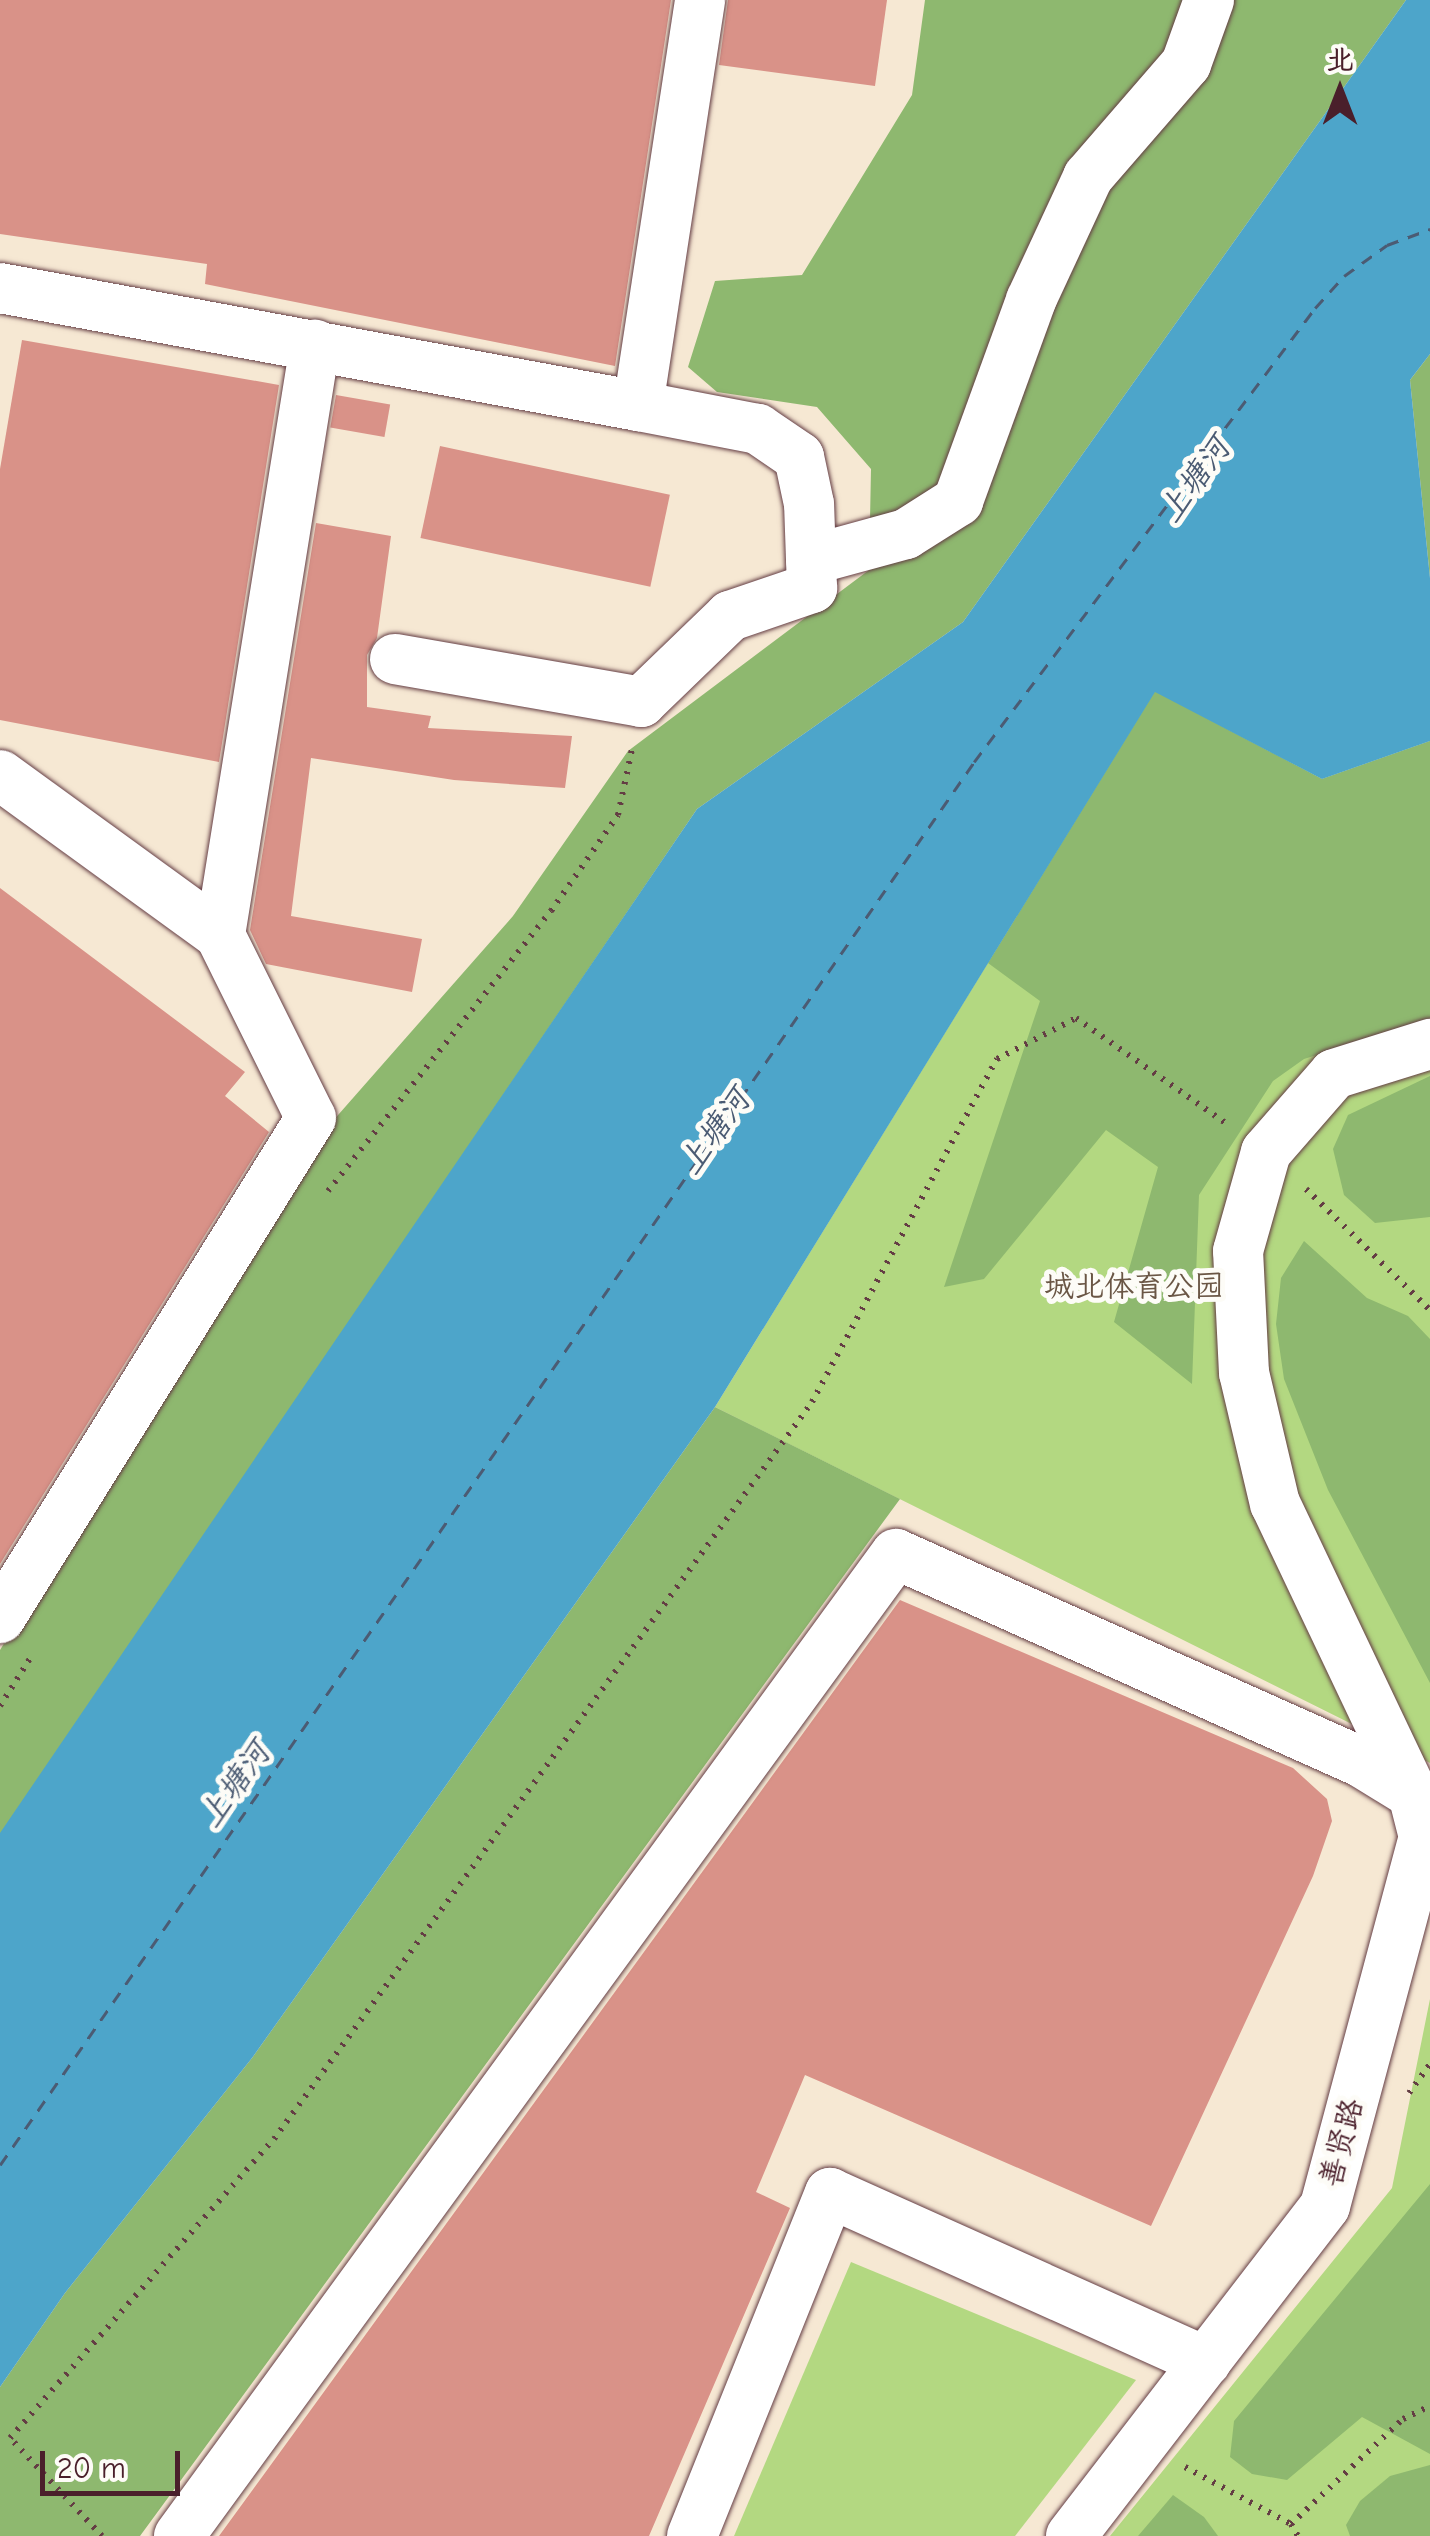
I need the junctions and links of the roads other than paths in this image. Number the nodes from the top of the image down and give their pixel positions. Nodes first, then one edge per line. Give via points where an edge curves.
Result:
1 (700, 0) edge
2 (1208, 0) edge
3 (1, 293) edge
4 (314, 346) junction
5 (638, 406) junction
6 (812, 560) junction
7 (395, 659) dead end
8 (0, 775) edge
9 (220, 934) junction
10 (1430, 1044) edge
11 (20, 1631) edge
12 (1413, 1794) junction
13 (1206, 2362) junction
14 (180, 2536) edge
15 (692, 2536) edge
16 (1071, 2536) edge

1 - 5 street
2 - 6 street via 1186,64 1088,177 1032,300 958,501 906,534
3 - 4 street
4 - 5 street
4 - 9 street
5 - 6 street via 758,429 799,456
6 - 7 street via 812,588 730,616 641,702
8 - 9 street
9 - 11 street via 310,1118
10 - 12 street, 善贤路 via 1334,1074 1266,1152 1238,1251 1248,1392 1275,1504
12 - 13 street, 善贤路 via 1424,1838 1325,2206
12 - 14 street via 1361,1762 896,1554
13 - 15 street via 830,2193
13 - 16 street, 善贤路

